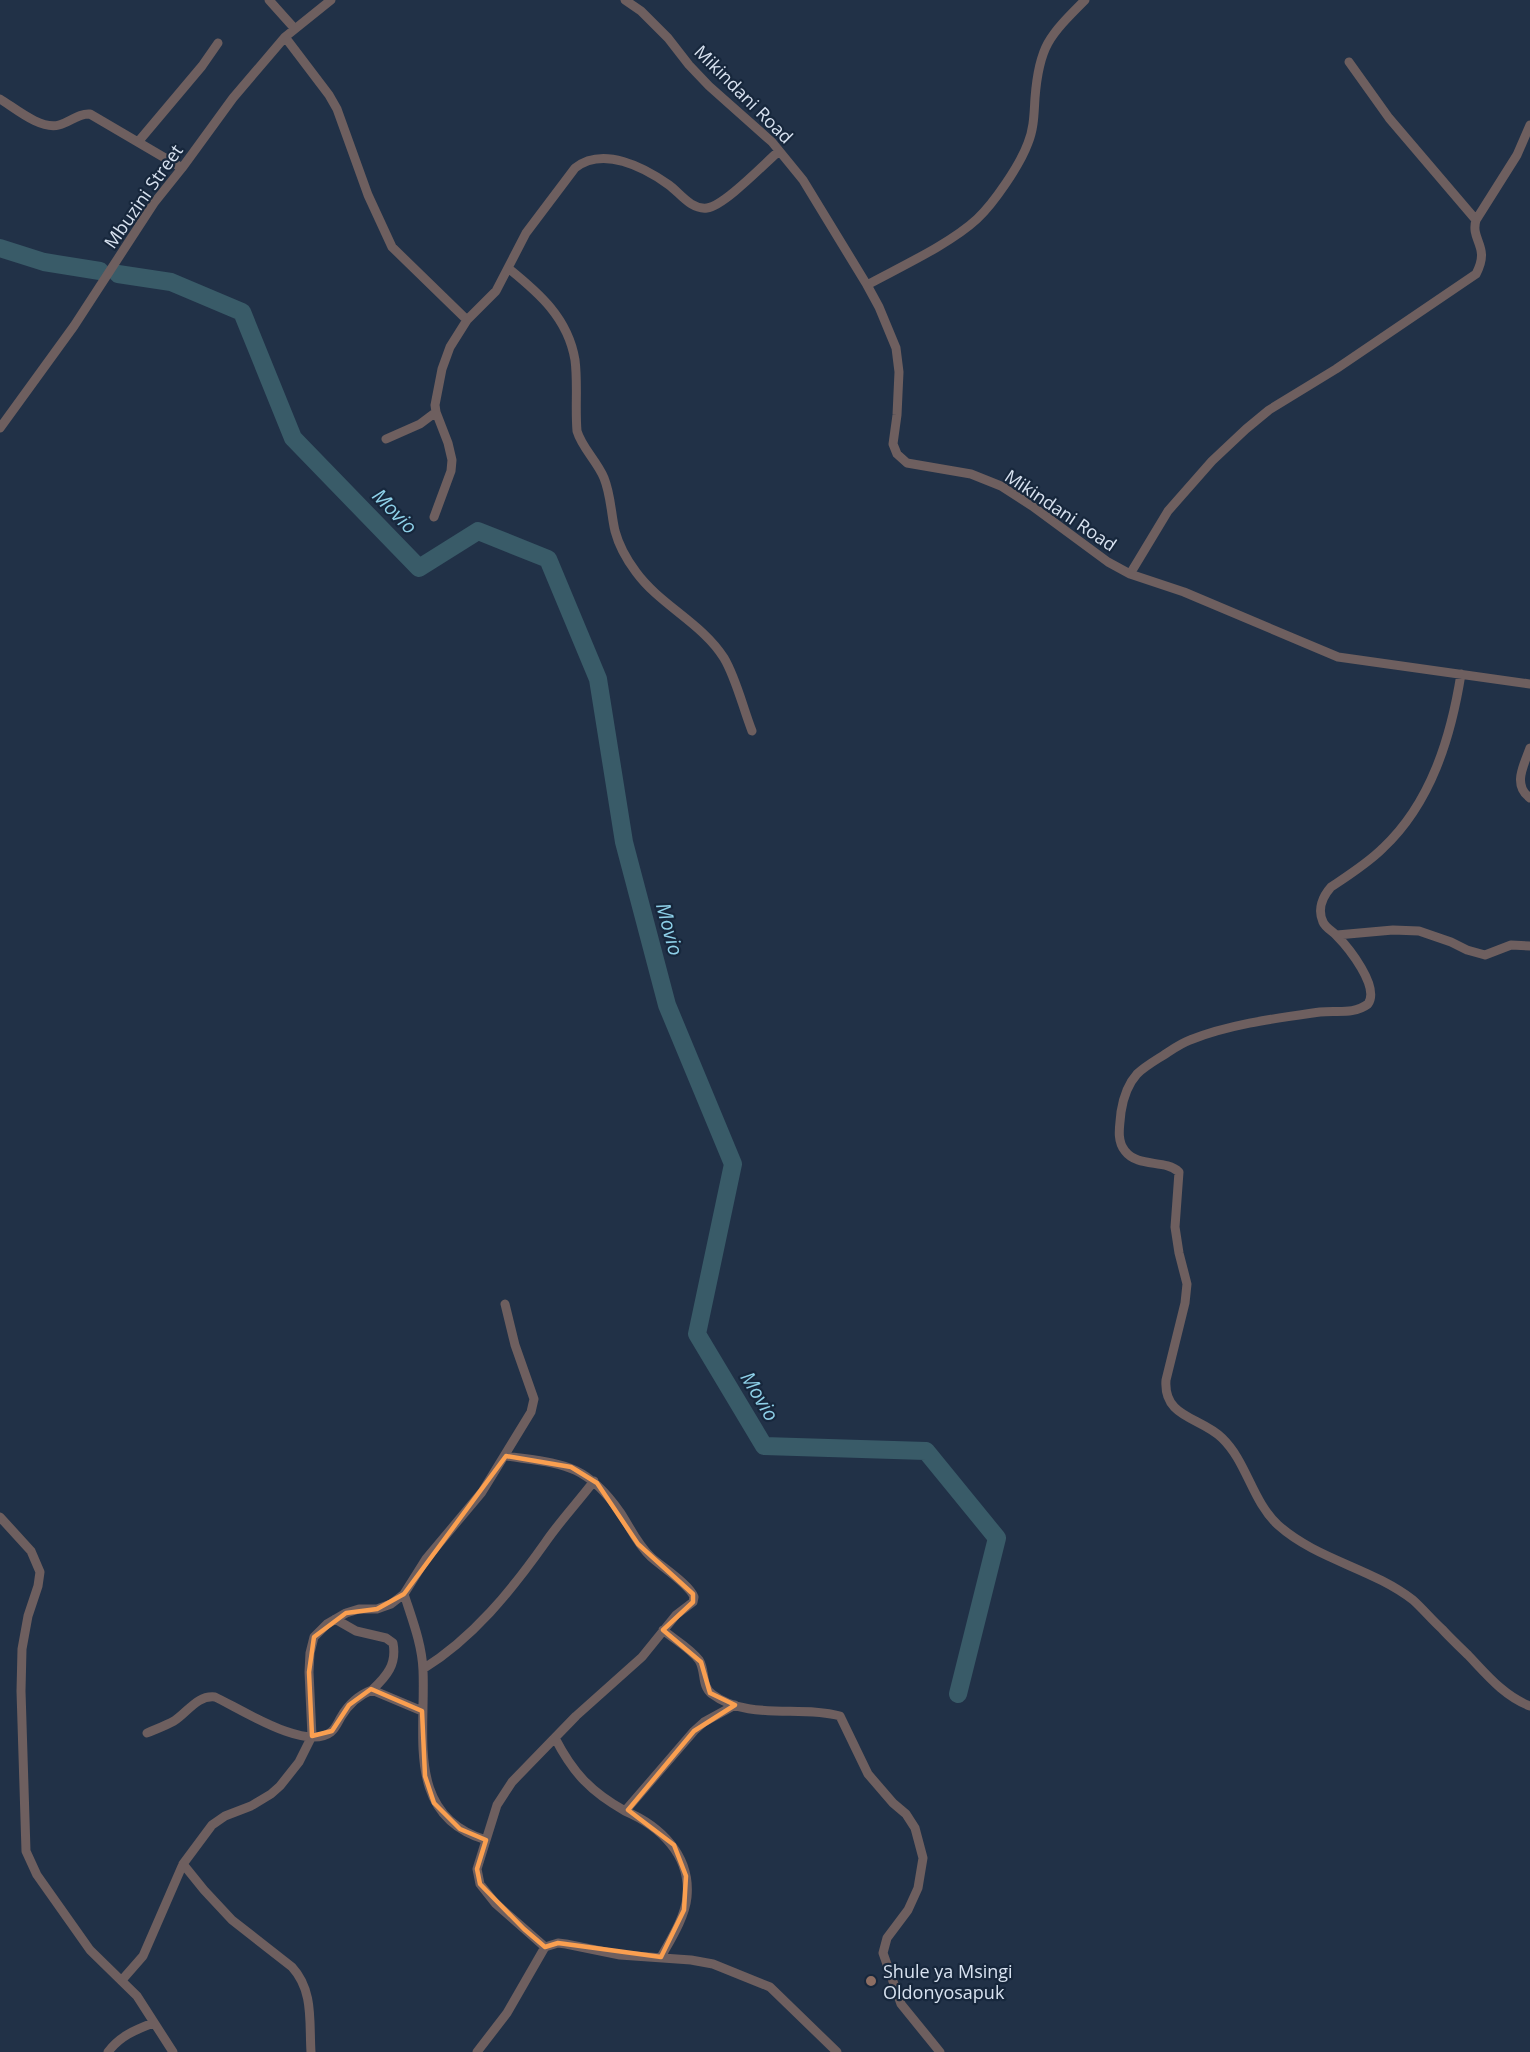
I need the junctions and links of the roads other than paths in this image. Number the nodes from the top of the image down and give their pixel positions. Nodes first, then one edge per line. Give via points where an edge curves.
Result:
1 (269, 0) edge
2 (331, 0) edge
3 (625, 0) edge
4 (1085, 0) edge
5 (295, 29) junction
6 (285, 37) junction
7 (218, 43) dead end
8 (1349, 62) dead end
9 (0, 99) edge
10 (1530, 126) edge
11 (138, 142) junction
12 (779, 151) junction
13 (182, 168) junction
14 (1476, 220) junction
15 (508, 268) junction
16 (867, 285) junction
17 (466, 320) junction
18 (436, 412) junction
19 (0, 428) edge
20 (386, 439) dead end
21 (434, 517) dead end
22 (1130, 574) junction
23 (1461, 674) junction
24 (1530, 684) edge
25 (752, 731) dead end
26 (1530, 748) edge
27 (1530, 798) edge
28 (1337, 935) junction
29 (1530, 946) edge
30 (505, 1304) dead end
31 (506, 1456) junction
32 (594, 1481) junction
33 (0, 1517) edge
34 (404, 1594) junction
35 (335, 1619) junction
36 (663, 1630) junction
37 (423, 1669) junction
38 (372, 1690) junction
39 (735, 1705) junction
40 (1530, 1706) edge
41 (422, 1711) junction
42 (147, 1733) dead end
43 (312, 1736) junction
44 (555, 1738) junction
45 (625, 1811) junction
46 (486, 1840) junction
47 (183, 1864) junction
48 (544, 1947) junction
49 (661, 1957) junction
50 (122, 1980) junction
51 (153, 2023) junction
52 (108, 2052) edge
53 (173, 2052) edge
54 (311, 2052) edge
55 (477, 2052) edge
56 (837, 2052) edge
57 (940, 2052) edge

1 - 5 street
2 - 5 street, Mbuzini Street
3 - 12 street, Mikindani Road via 669,38 709,86
4 - 16 street via 1047,43 1037,74 1029,142 995,196 977,219 954,235
5 - 6 street, Mbuzini Street
6 - 13 street, Mbuzini Street via 244,84
6 - 17 street via 337,109 368,195 392,247
7 - 11 street
8 - 14 street via 1396,126
9 - 11 street via 49,126 90,114
10 - 14 street via 1517,155
11 - 13 street
12 - 15 street via 730,195 708,208 691,204 638,166 610,159 584,161 525,233
12 - 16 street, Mikindani Road via 803,180
13 - 19 street, Mbuzini Street
14 - 22 street via 1474,227 1482,248 1476,274 1246,429 1168,511
15 - 17 street via 496,291
15 - 25 street via 552,308 566,330 575,362 579,438 605,480 615,533 623,552 652,590 724,659
16 - 22 street, Mikindani Road via 896,348 899,372 893,444 897,454 907,463 971,474 1001,486 1107,562
17 - 18 street via 442,369
18 - 20 street
18 - 21 street via 448,443 452,471
22 - 23 street, Mikindani Road via 1194,596 1338,657
23 - 24 street, Mikindani Road
23 - 28 street via 1450,732 1418,804 1383,848 1324,895 1320,912 1323,923
26 - 27 street via 1520,785
28 - 29 street via 1419,931 1485,955 1511,945
28 - 40 street via 1365,975 1372,993 1368,1005 1354,1012 1276,1019 1190,1040 1147,1066 1129,1085 1119,1130 1125,1152 1144,1163 1174,1167 1179,1172 1175,1227 1187,1284 1165,1392 1175,1408 1230,1446 1263,1508 1277,1524 1313,1549 1372,1576 1413,1601 1493,1682 1512,1698
30 - 31 street via 534,1399 531,1412
31 - 32 street via 556,1462
31 - 34 street via 482,1492 426,1559
32 - 36 street via 621,1514 638,1544 693,1594 693,1602
32 - 37 street via 515,1584 459,1644
33 - 50 street via 31,1551 40,1572 22,1649 26,1851 37,1875 90,1950
34 - 35 street via 391,1604 359,1609
34 - 37 street via 419,1640
35 - 38 street via 356,1631 393,1643 395,1653 387,1676
35 - 43 street via 314,1637 310,1653
36 - 39 street via 700,1662 710,1693
36 - 44 street via 642,1657
37 - 41 street
38 - 41 street
38 - 43 street via 349,1705 332,1731
39 - 45 street via 694,1731
39 - 57 street via 840,1716 868,1774 915,1828 923,1858 918,1888 908,1910 887,1938 884,1953 901,2004
41 - 46 street via 425,1776 434,1803 460,1829
42 - 43 street via 172,1722 207,1696 279,1729
43 - 47 street via 299,1762 280,1786 212,1825
44 - 45 street via 592,1790
44 - 46 street via 504,1793
45 - 49 street via 649,1824 674,1845 686,1876 684,1910
46 - 48 street via 477,1869 480,1884 495,1903
47 - 50 street via 143,1956
47 - 54 street via 232,1920 301,1976 310,2010
48 - 49 street via 558,1943 620,1955
48 - 55 street via 507,2013
49 - 56 street via 713,1964 770,1987
50 - 51 street
51 - 52 street via 127,2033
51 - 53 street

